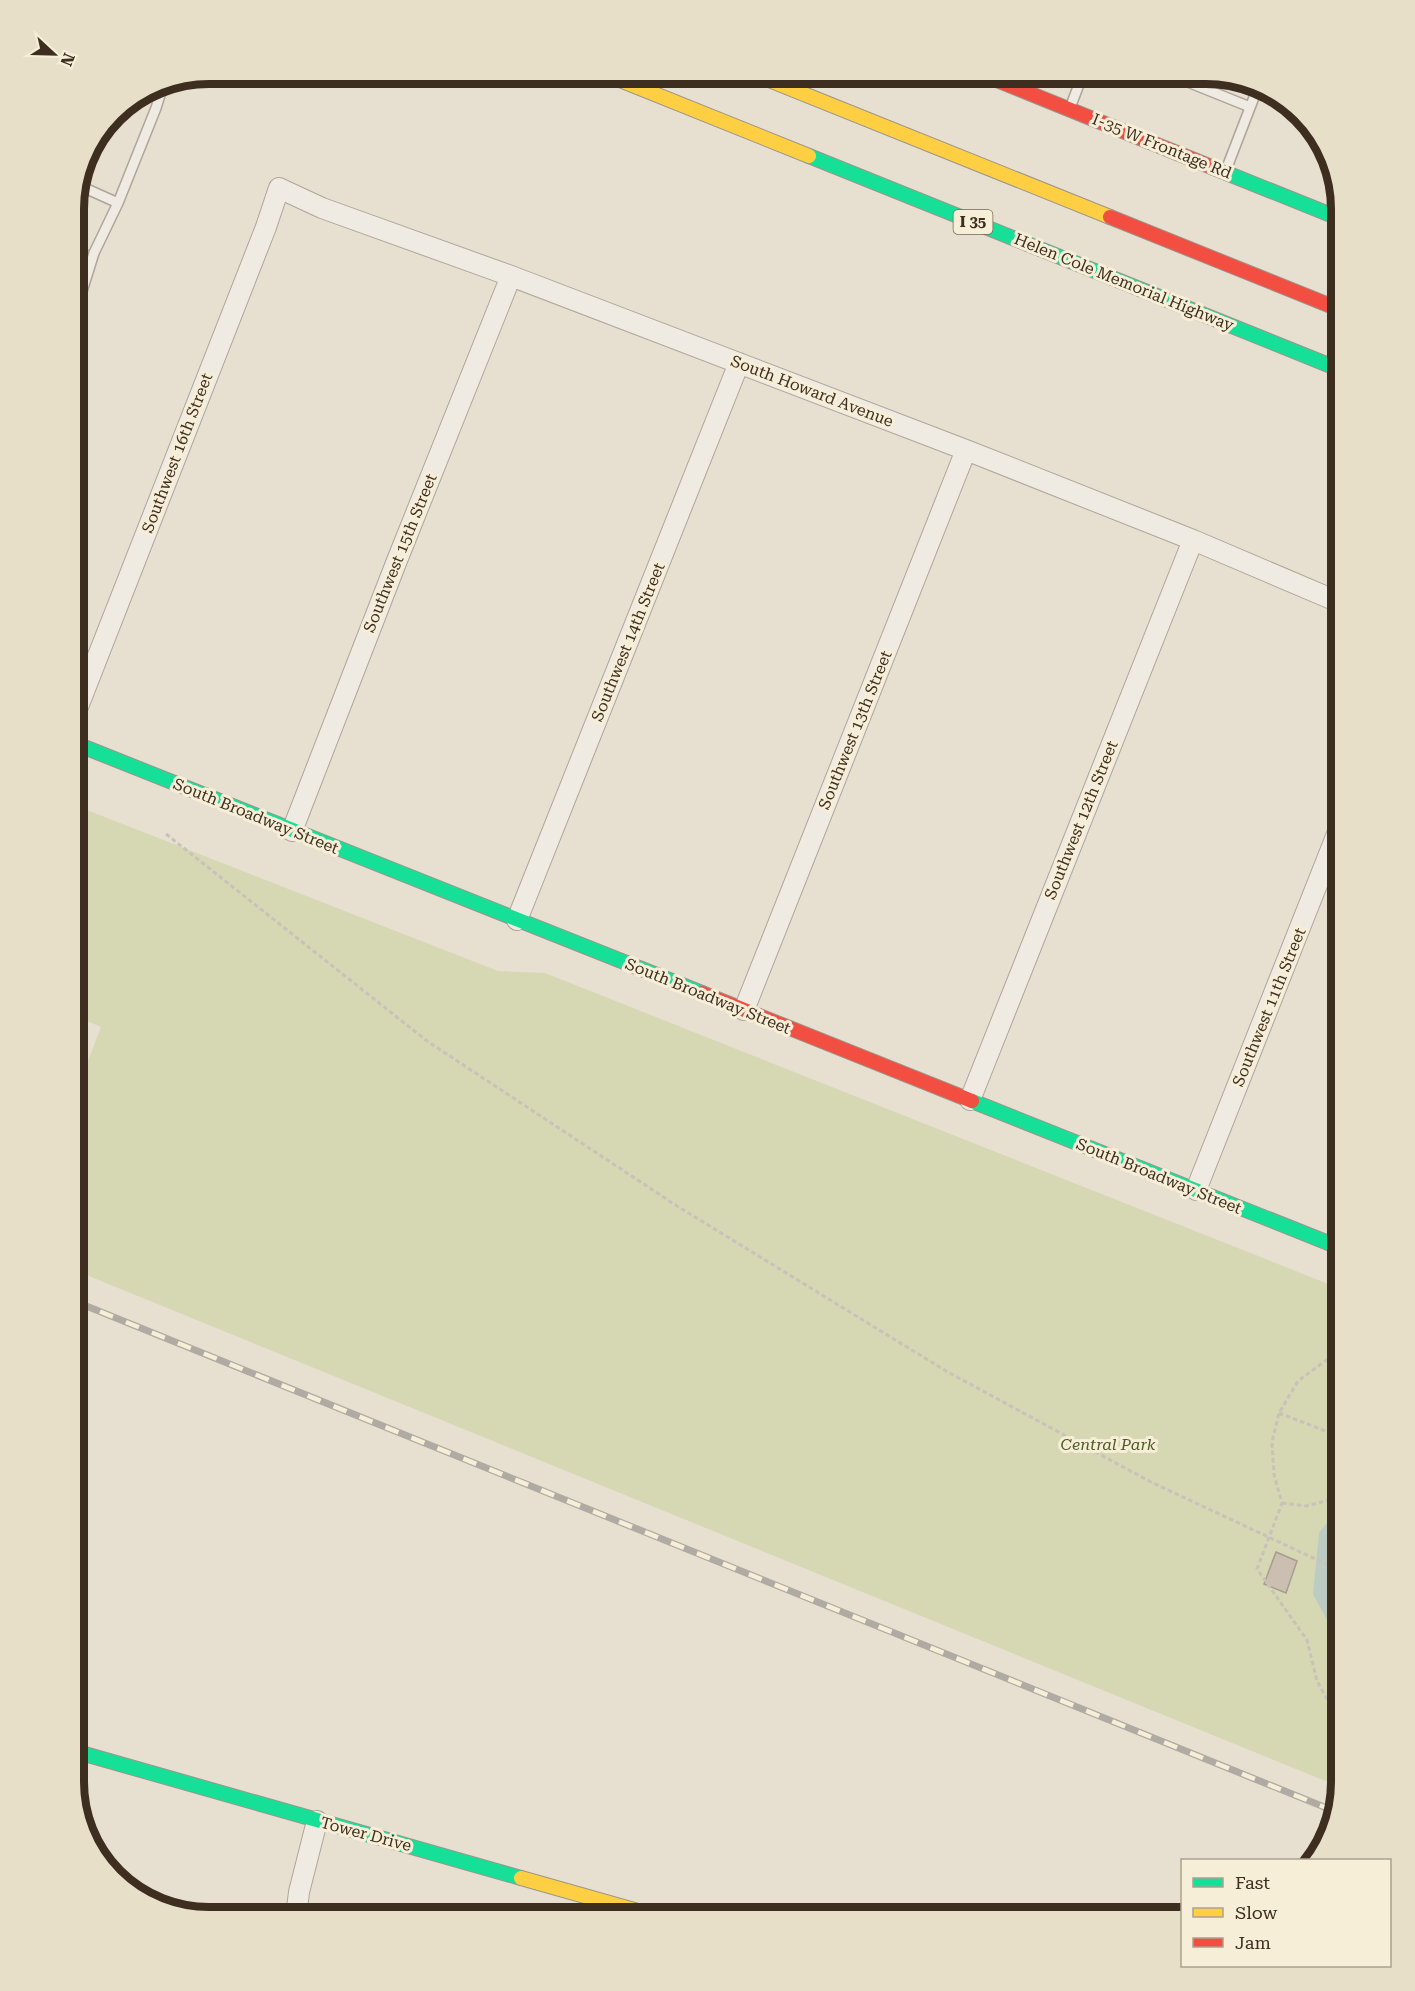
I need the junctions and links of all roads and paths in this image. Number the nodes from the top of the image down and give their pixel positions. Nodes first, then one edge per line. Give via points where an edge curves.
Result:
1 (630, 84) edge
2 (779, 84) edge
3 (1007, 84) edge
4 (1079, 84) edge
5 (1194, 84) edge
6 (1255, 94) edge
7 (160, 95) edge
8 (1250, 106) junction
9 (1070, 109) junction
10 (1226, 172) junction
11 (86, 188) edge
12 (279, 188) joint
13 (118, 203) junction
14 (1331, 215) edge
15 (511, 276) junction
16 (84, 285) edge
17 (1331, 306) edge
18 (739, 363) junction
19 (1331, 366) edge
20 (966, 450) junction
21 (1193, 540) junction
22 (1331, 599) edge
23 (84, 691) edge
24 (84, 747) edge
25 (292, 831) junction
26 (166, 834) dead end
27 (1331, 849) edge
28 (517, 920) junction
29 (744, 1010) junction
30 (970, 1100) junction
31 (1196, 1190) junction
32 (1331, 1244) edge
33 (1331, 1357) edge
34 (1280, 1413) junction
35 (1331, 1433) edge
36 (1331, 1500) edge
37 (1282, 1503) junction
38 (1269, 1536) junction
39 (1331, 1566) edge
40 (1331, 1706) edge
41 (84, 1754) edge
42 (317, 1821) junction
43 (297, 1907) edge
44 (623, 1907) edge

1 - 19 main road, Helen Cole Memorial Highway / I 35
2 - 17 main road
3 - 9 main road, I-35 W Frontage Rd
4 - 9 lane
5 - 8 lane
6 - 8 lane
7 - 13 lane
8 - 10 lane
9 - 10 main road, I-35 W Frontage Rd
10 - 14 main road, I-35 W Frontage Rd
11 - 13 lane
12 - 15 street, South Howard Avenue via 322,208
12 - 23 street, Southwest 16th Street
13 - 16 lane via 94,253
15 - 18 street, South Howard Avenue
15 - 25 street, Southwest 15th Street
18 - 20 street, South Howard Avenue
18 - 28 street, Southwest 14th Street
20 - 21 street, South Howard Avenue
20 - 29 street, Southwest 13th Street
21 - 22 street, South Howard Avenue
21 - 30 street, Southwest 12th Street
24 - 25 main road, South Broadway Street
25 - 28 main road, South Broadway Street
26 - 38 path via 427,1041 677,1206 946,1371 1151,1482
27 - 31 street, Southwest 11th Street
28 - 29 main road, South Broadway Street
29 - 30 main road, South Broadway Street
30 - 31 main road, South Broadway Street
31 - 32 main road, South Broadway Street
33 - 34 path via 1298,1381
34 - 35 path
34 - 37 path via 1272,1442 1274,1475
36 - 37 path via 1306,1506
37 - 38 path
38 - 39 path
38 - 40 path via 1257,1569 1307,1640 1317,1681
41 - 42 main road, Tower Drive
42 - 43 street
42 - 44 main road, Tower Drive

